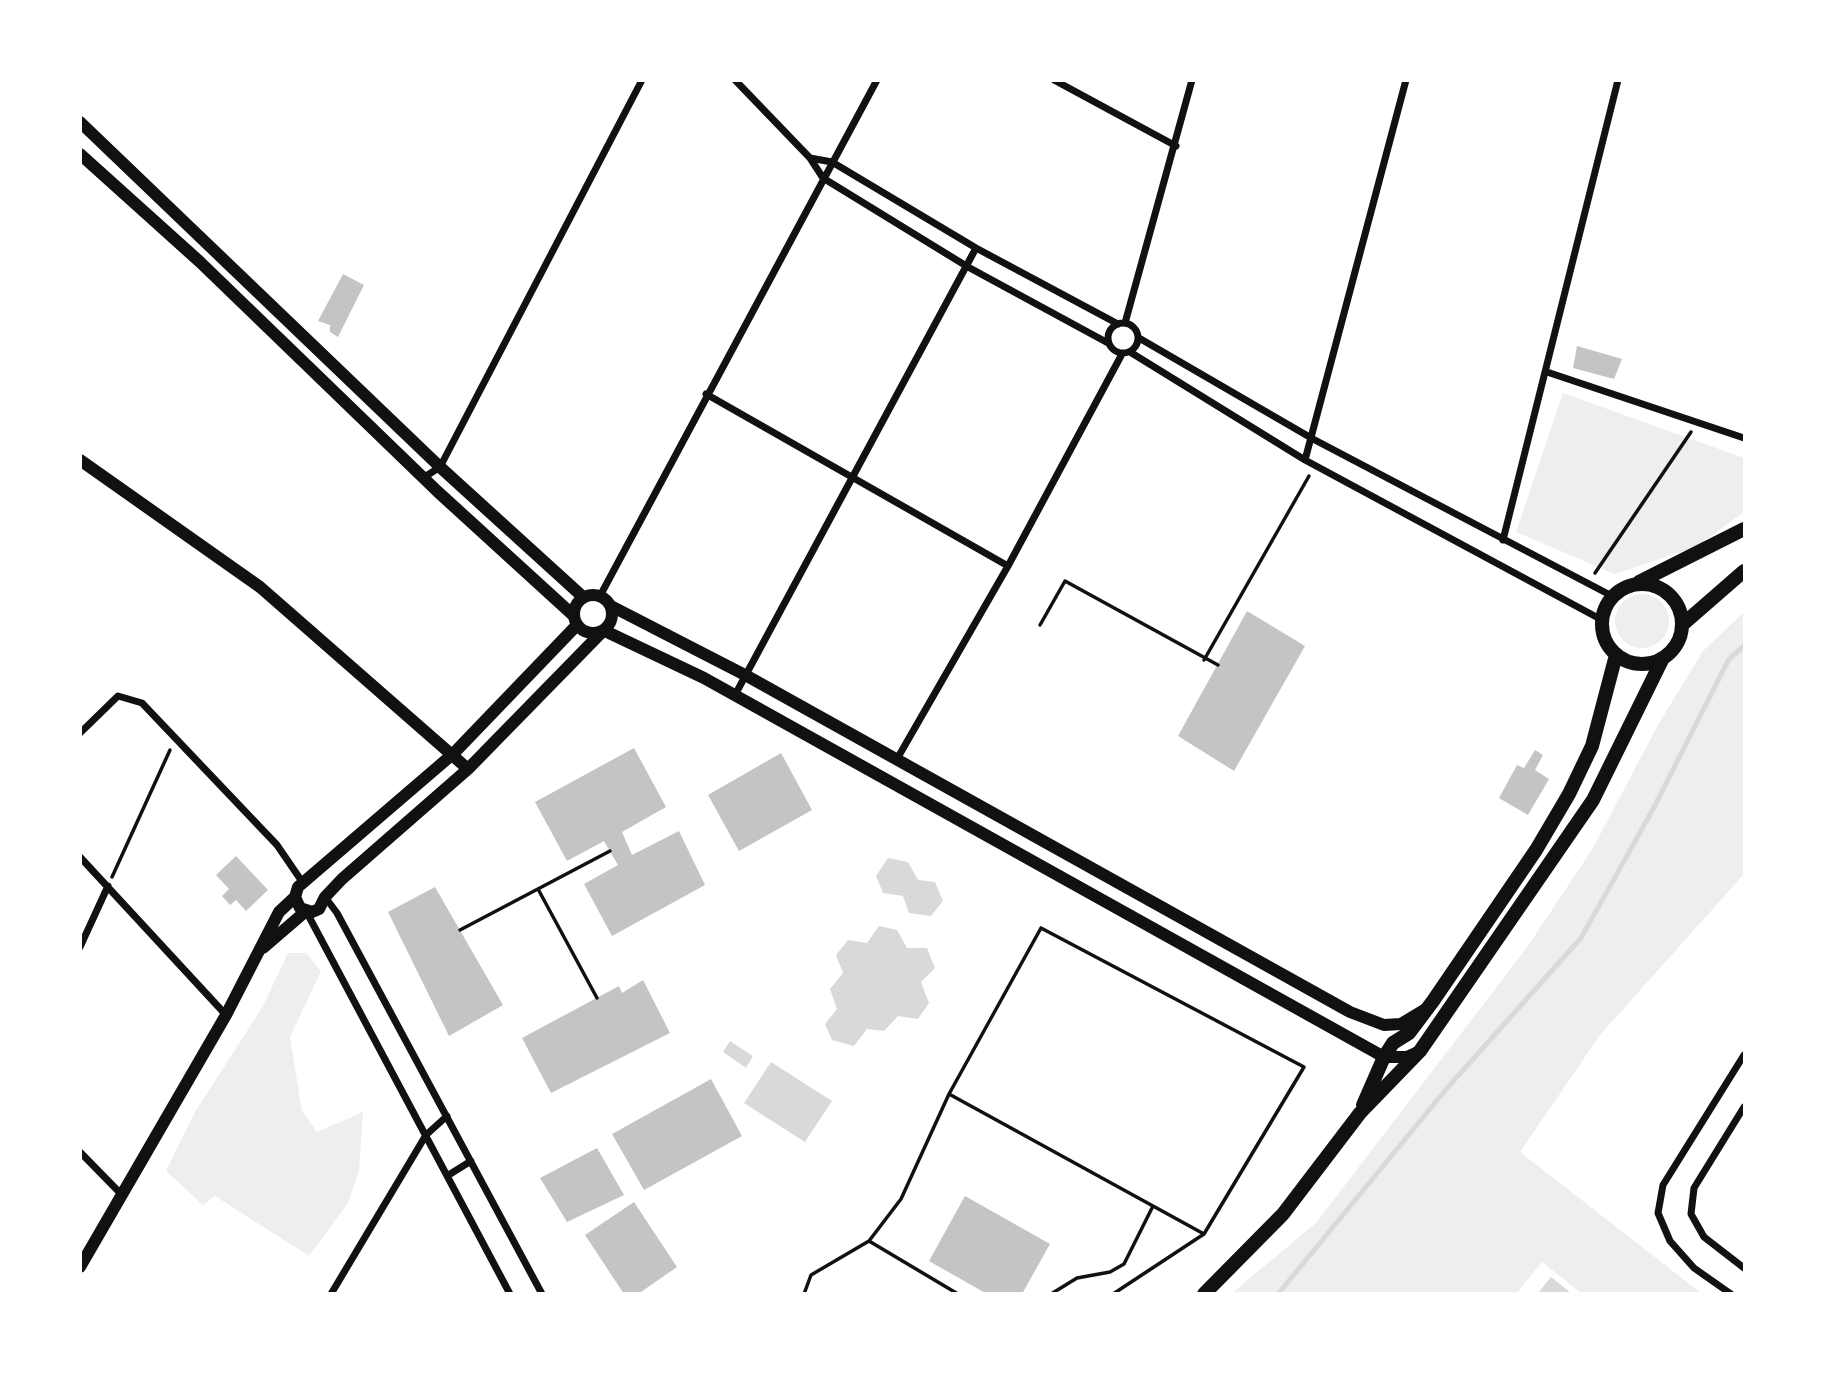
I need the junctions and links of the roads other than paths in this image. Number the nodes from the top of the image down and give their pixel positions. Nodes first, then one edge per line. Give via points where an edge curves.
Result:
1 (642, 80) edge
2 (735, 80) edge
3 (877, 80) edge
4 (1054, 80) edge
5 (1192, 80) edge
6 (1406, 80) edge
7 (1619, 80) edge
8 (80, 122) edge
9 (1175, 146) junction
10 (80, 154) edge
11 (810, 158) junction
12 (832, 162) junction
13 (823, 178) junction
14 (976, 247) junction
15 (968, 267) junction
16 (1121, 323) junction
17 (1139, 338) junction
18 (1108, 343) junction
19 (1126, 353) junction
20 (1547, 372) junction
21 (706, 394) junction
22 (1744, 436) edge
23 (1313, 439) junction
24 (80, 460) edge
25 (1306, 460) junction
26 (440, 467) junction
27 (855, 477) junction
28 (423, 478) junction
29 (1745, 529) edge
30 (1727, 539) junction
31 (1503, 540) junction
32 (1745, 542) edge
33 (1008, 566) junction
34 (1745, 571) edge
35 (1637, 583) junction
36 (600, 596) junction
37 (1612, 596) junction
38 (583, 597) junction
39 (611, 606) junction
40 (1602, 620) junction
41 (575, 621) junction
42 (1682, 625) junction
43 (604, 631) junction
44 (1616, 655) junction
45 (1663, 658) junction
46 (747, 676) junction
47 (735, 695) junction
48 (80, 733) edge
49 (454, 753) junction
50 (897, 759) junction
51 (468, 769) junction
52 (80, 857) edge
53 (305, 883) junction
54 (108, 886) junction
55 (295, 897) junction
56 (325, 897) junction
57 (306, 911) junction
58 (80, 947) edge
59 (255, 956) junction
60 (1426, 1009) junction
61 (226, 1015) junction
62 (1420, 1051) junction
63 (1745, 1055) edge
64 (1384, 1056) junction
65 (1745, 1107) edge
66 (1360, 1113) junction
67 (447, 1116) junction
68 (426, 1135) junction
69 (80, 1152) edge
70 (471, 1161) junction
71 (447, 1176) junction
72 (124, 1197) junction
73 (80, 1267) edge
74 (1745, 1268) edge
75 (541, 1291) edge
76 (331, 1293) edge
77 (510, 1293) edge
78 (531, 1293) edge
79 (1204, 1293) edge
80 (1731, 1293) edge

1 - 26 street
2 - 11 street
3 - 12 street
4 - 9 street
5 - 9 street
6 - 23 street
7 - 20 street
8 - 26 main road
9 - 16 street
10 - 28 main road via 200,262
11 - 12 street
11 - 13 street
12 - 13 street
12 - 14 street
13 - 15 street
13 - 21 street
14 - 15 street
14 - 16 street
15 - 18 street
15 - 27 street
16 - 17 street via 1137,331
16 - 18 street via 1108,335
17 - 19 street
17 - 23 street
18 - 19 street
19 - 25 street
19 - 33 street
20 - 22 street
20 - 31 street
21 - 27 street
21 - 36 street
23 - 25 street
23 - 31 street
24 - 49 main road via 260,587
25 - 40 street
26 - 28 street
26 - 38 main road
27 - 33 street
27 - 46 street
28 - 41 main road
29 - 30 main road
30 - 32 main road
30 - 35 main road
31 - 37 street
33 - 50 street
34 - 42 main road
35 - 37 main road
35 - 42 main road via 1664,589 1681,611
36 - 38 main road
36 - 39 main road
37 - 40 main road
38 - 41 main road via 575,606
39 - 43 main road via 613,615
39 - 46 main road
40 - 44 main road via 1602,633
41 - 43 main road via 583,632
41 - 49 main road
42 - 45 main road via 1680,639
43 - 47 main road
43 - 51 main road
44 - 45 main road via 1639,664
44 - 60 main road via 1592,746 1569,794 1536,850
45 - 62 main road via 1593,800
46 - 47 street
46 - 50 main road
47 - 64 main road
48 - 53 street via 118,696 142,703 277,845
49 - 51 main road
49 - 53 main road
50 - 60 main road via 1350,1012 1384,1025 1401,1024
51 - 56 main road
52 - 54 street
53 - 55 main road
53 - 56 main road via 319,885
54 - 58 street
54 - 61 street
55 - 57 main road
55 - 59 main road via 279,912
56 - 57 main road via 319,909
56 - 67 street
57 - 59 main road
57 - 68 street
59 - 61 main road
60 - 64 main road
61 - 72 main road
62 - 64 main road via 1407,1057
62 - 66 main road
63 - 80 street via 1663,1185 1658,1213 1670,1241 1694,1268
64 - 66 main road
65 - 74 street via 1694,1188 1691,1214 1704,1237
66 - 79 main road via 1283,1214
67 - 68 street
67 - 70 street
68 - 71 street
68 - 76 street
69 - 72 street
70 - 71 street
70 - 75 street
71 - 77 street
72 - 73 main road
75 - 78 street

